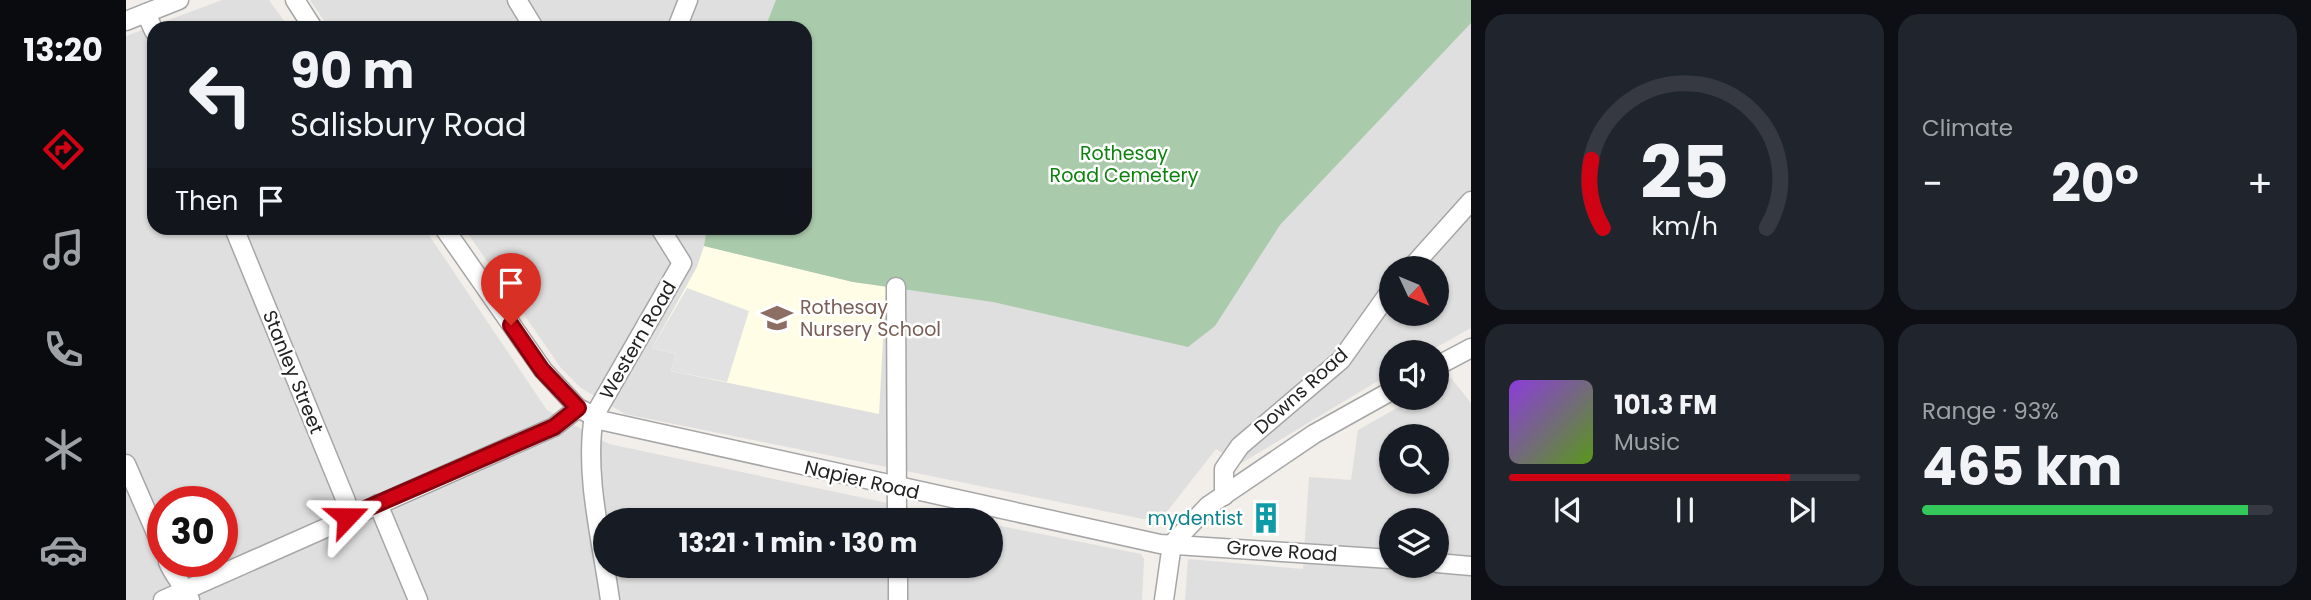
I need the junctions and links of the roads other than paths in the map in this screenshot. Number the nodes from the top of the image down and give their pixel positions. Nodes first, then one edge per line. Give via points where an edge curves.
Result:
1 (178, 0) edge
2 (295, 0) edge
3 (517, 0) edge
4 (688, 0) edge
5 (146, 13) junction
6 (126, 20) edge
7 (150, 21) edge
8 (308, 21) edge
9 (530, 21) edge
10 (680, 21) edge
11 (1471, 201) edge
12 (237, 235) edge
13 (449, 235) edge
14 (664, 235) edge
15 (1422, 256) edge
16 (896, 287) dead end
17 (1379, 307) edge
18 (1471, 348) edge
19 (1449, 360) edge
20 (1379, 398) edge
21 (586, 412) junction
22 (126, 464) edge
23 (897, 488) junction
24 (1224, 496) junction
25 (378, 504) junction
26 (897, 508) edge
27 (147, 512) edge
28 (347, 517) junction
29 (1172, 544) junction
30 (1379, 558) edge
31 (1449, 564) edge
32 (1471, 566) edge
33 (174, 577) edge
34 (898, 578) edge
35 (188, 595) edge
36 (163, 600) edge
37 (418, 600) edge
38 (610, 600) edge
39 (898, 600) edge
40 (1164, 600) edge

1 - 5 street
2 - 8 street
3 - 9 street
4 - 10 street
5 - 6 street
5 - 7 street
11 - 15 street
12 - 28 street, Stanley Street via 346,502
13 - 21 street via 542,370
14 - 21 street, Western Road via 682,263
16 - 23 street
17 - 24 street, Downs Road via 1341,360 1240,446 1224,469
18 - 19 street
20 - 24 street via 1314,434
21 - 23 street, Napier Road via 614,425
21 - 25 street
21 - 38 street
22 - 27 street
23 - 26 street
23 - 29 street, Napier Road
24 - 29 street via 1208,506
25 - 28 street
25 - 37 street
28 - 35 street
29 - 30 street, Grove Road
29 - 40 street
31 - 32 street
33 - 35 street
34 - 39 street
35 - 36 street

